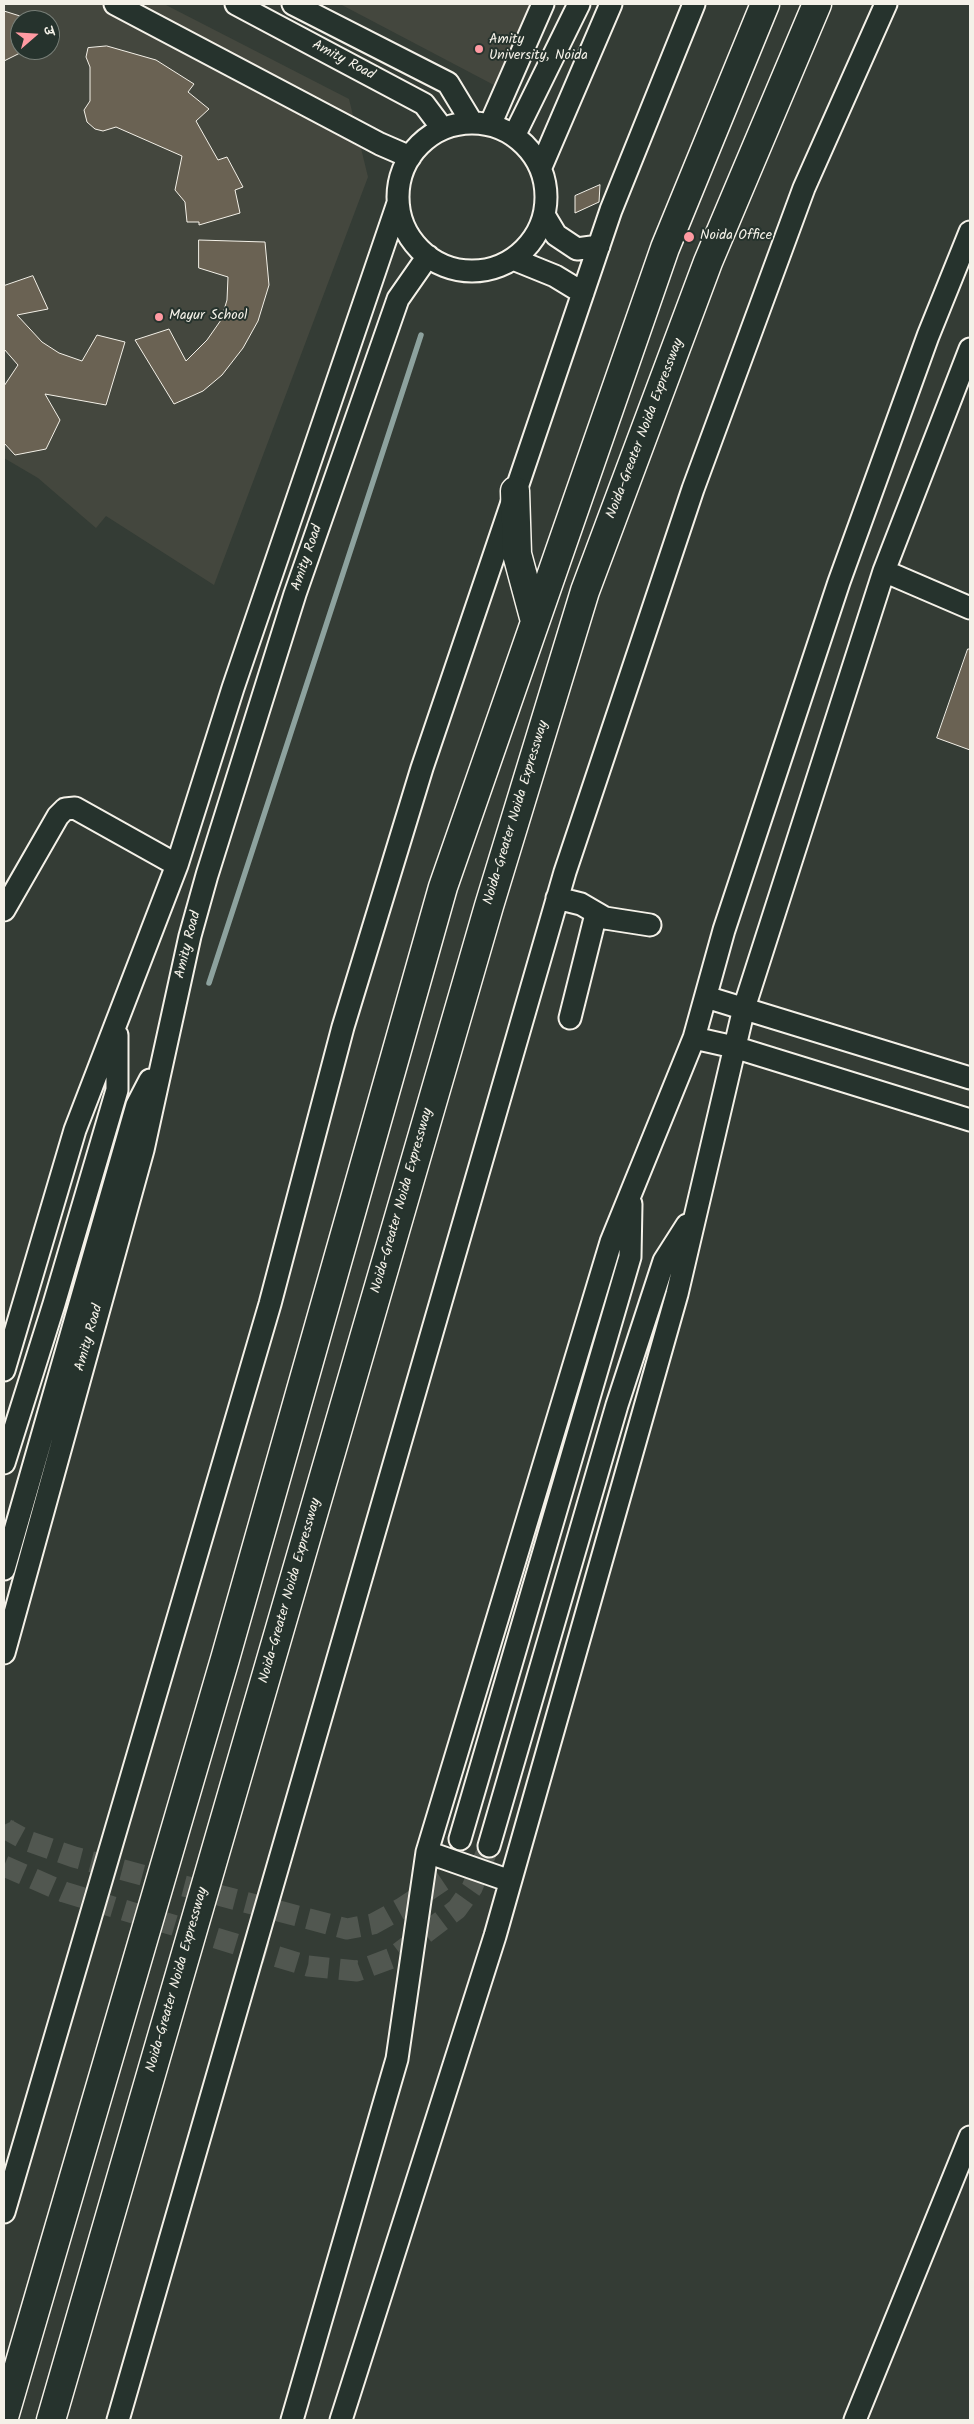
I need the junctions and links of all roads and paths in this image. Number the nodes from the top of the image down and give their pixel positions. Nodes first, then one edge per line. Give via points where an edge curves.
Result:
1 (115, 4) edge
2 (236, 4) edge
3 (294, 4) edge
4 (543, 4) edge
5 (579, 4) edge
6 (611, 4) edge
7 (694, 4) edge
8 (765, 4) edge
9 (817, 4) edge
10 (886, 4) edge
11 (480, 123) junction
12 (442, 128) junction
13 (514, 136) junction
14 (410, 157) junction
15 (541, 167) junction
16 (398, 203) junction
17 (544, 215) junction
18 (970, 232) edge
19 (599, 246) junction
20 (428, 256) junction
21 (513, 259) junction
22 (583, 292) junction
23 (970, 349) edge
24 (515, 491) junction
25 (884, 571) junction
26 (970, 608) edge
27 (535, 621) junction
28 (177, 865) junction
29 (12, 878) edge
30 (557, 898) junction
31 (4, 910) edge
32 (596, 914) junction
33 (650, 925) dead end
34 (706, 997) junction
35 (744, 1008) junction
36 (570, 1018) dead end
37 (118, 1020) junction
38 (694, 1038) junction
39 (734, 1047) junction
40 (164, 1054) junction
41 (970, 1078) edge
42 (970, 1120) edge
43 (632, 1191) junction
44 (695, 1212) junction
45 (4, 1370) edge
46 (4, 1463) edge
47 (4, 1569) edge
48 (4, 1653) edge
49 (460, 1839) tunnel mouth
50 (489, 1846) tunnel mouth
51 (427, 1852) junction
52 (510, 1881) junction
53 (970, 2137) edge
54 (4, 2212) edge
55 (4, 2417) edge
56 (51, 2420) edge
57 (118, 2420) edge
58 (292, 2420) edge
59 (341, 2420) edge
60 (855, 2420) edge

1 - 14 street
2 - 12 street, Amity Road via 424,104
3 - 11 street, Amity Road via 448,83
4 - 11 street
5 - 13 street
6 - 15 street
7 - 19 street
8 - 27 highway via 665,248
9 - 56 highway, Noida-Greater Noida Expressway via 708,262 585,591 486,915
10 - 30 street via 804,188 709,444
11 - 12 street
11 - 13 street
12 - 14 street via 418,144
13 - 15 street via 524,142
14 - 16 street via 402,169
15 - 17 street via 548,196
16 - 20 street via 403,227 420,251
16 - 28 street via 233,688
17 - 19 street via 556,235 577,249
17 - 21 street via 526,249
18 - 34 street via 928,336 839,582 724,930
19 - 22 street
20 - 21 street via 445,267 474,272 503,266
20 - 40 street, Amity Road via 398,299 295,594 207,875
21 - 22 street via 555,276
22 - 24 street
23 - 25 street
24 - 27 highway via 517,554
24 - 54 street via 422,768 343,1027 270,1304
25 - 26 street
25 - 35 street
27 - 55 highway via 443,887 226,1659
28 - 29 street via 75,808 58,816
28 - 37 street
29 - 31 street
30 - 32 street via 581,904
30 - 57 street
32 - 33 street
32 - 36 street
34 - 35 street
34 - 38 street
35 - 39 street
35 - 41 street
37 - 45 street via 75,1130
37 - 46 street via 117,1090
38 - 39 street
38 - 43 street
39 - 42 street
39 - 44 street
40 - 47 street via 137,1105
40 - 48 street, Amity Road via 143,1150
43 - 49 street via 630,1257
43 - 51 street via 611,1242
44 - 50 street via 664,1261 617,1405
44 - 52 street via 677,1294
51 - 52 street
51 - 58 street via 397,2059
52 - 59 street
53 - 60 street

